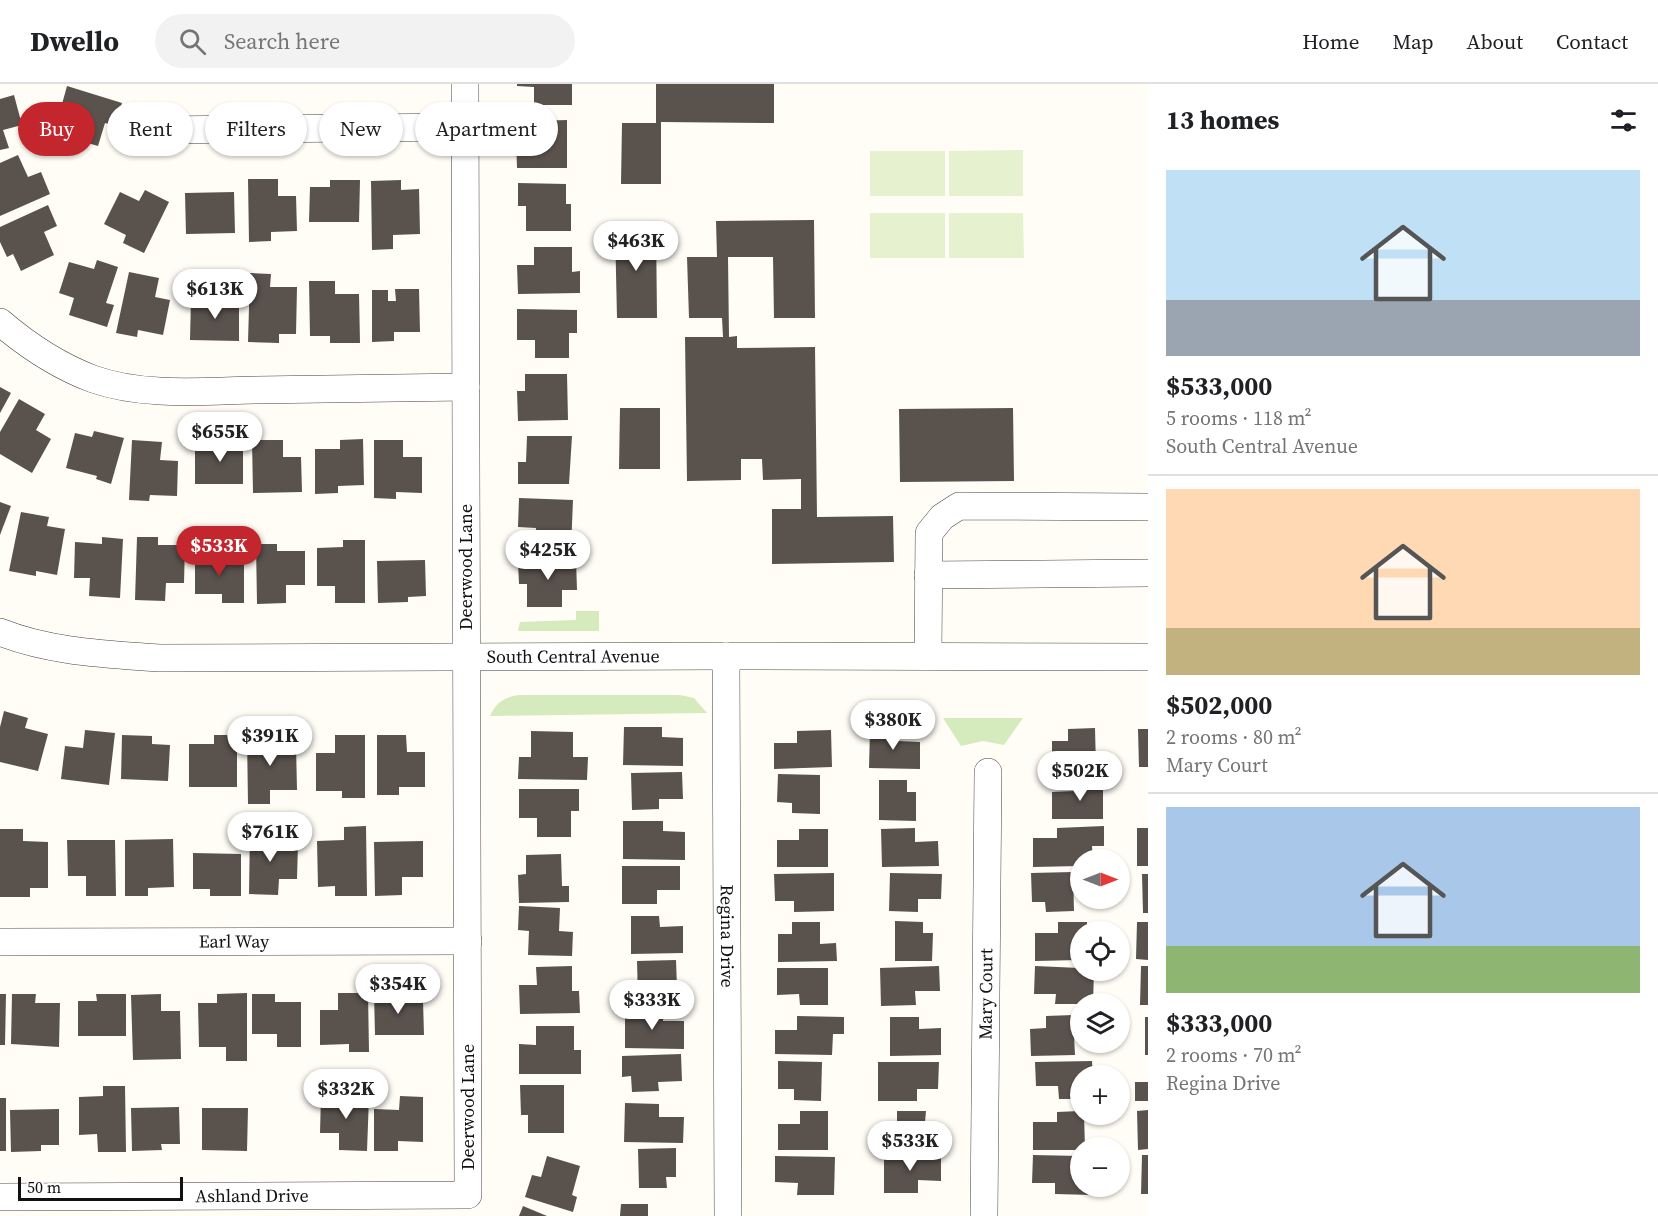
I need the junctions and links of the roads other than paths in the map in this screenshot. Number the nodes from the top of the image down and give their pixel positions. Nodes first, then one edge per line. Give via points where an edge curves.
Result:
1 (465, 84) edge
2 (465, 102) edge
3 (415, 127) edge
4 (193, 130) edge
5 (465, 156) edge
6 (0, 322) edge
7 (466, 387) junction
8 (1148, 507) edge
9 (1148, 573) edge
10 (928, 575) junction
11 (0, 632) edge
12 (466, 656) junction
13 (726, 656) junction
14 (928, 656) junction
15 (1148, 657) edge
16 (988, 772) dead end
17 (468, 941) junction
18 (0, 942) edge
19 (468, 1195) joint
20 (0, 1197) edge
21 (728, 1216) edge
22 (984, 1216) edge

1 - 2 street, Deerwood Lane
3 - 4 street
5 - 7 street, Deerwood Lane
6 - 7 street via 56,362 94,379 141,390
7 - 12 street, Deerwood Lane
8 - 10 street via 960,506 929,533
9 - 10 street
10 - 14 street
11 - 12 street, South Central Avenue via 83,653 159,658
12 - 13 street, South Central Avenue
12 - 17 street, Deerwood Lane
13 - 14 street, South Central Avenue
13 - 21 street, Regina Drive
14 - 15 street, South Central Avenue
16 - 22 street, Mary Court
17 - 18 street, Earl Way
17 - 19 street, Deerwood Lane
19 - 20 street, Ashland Drive

